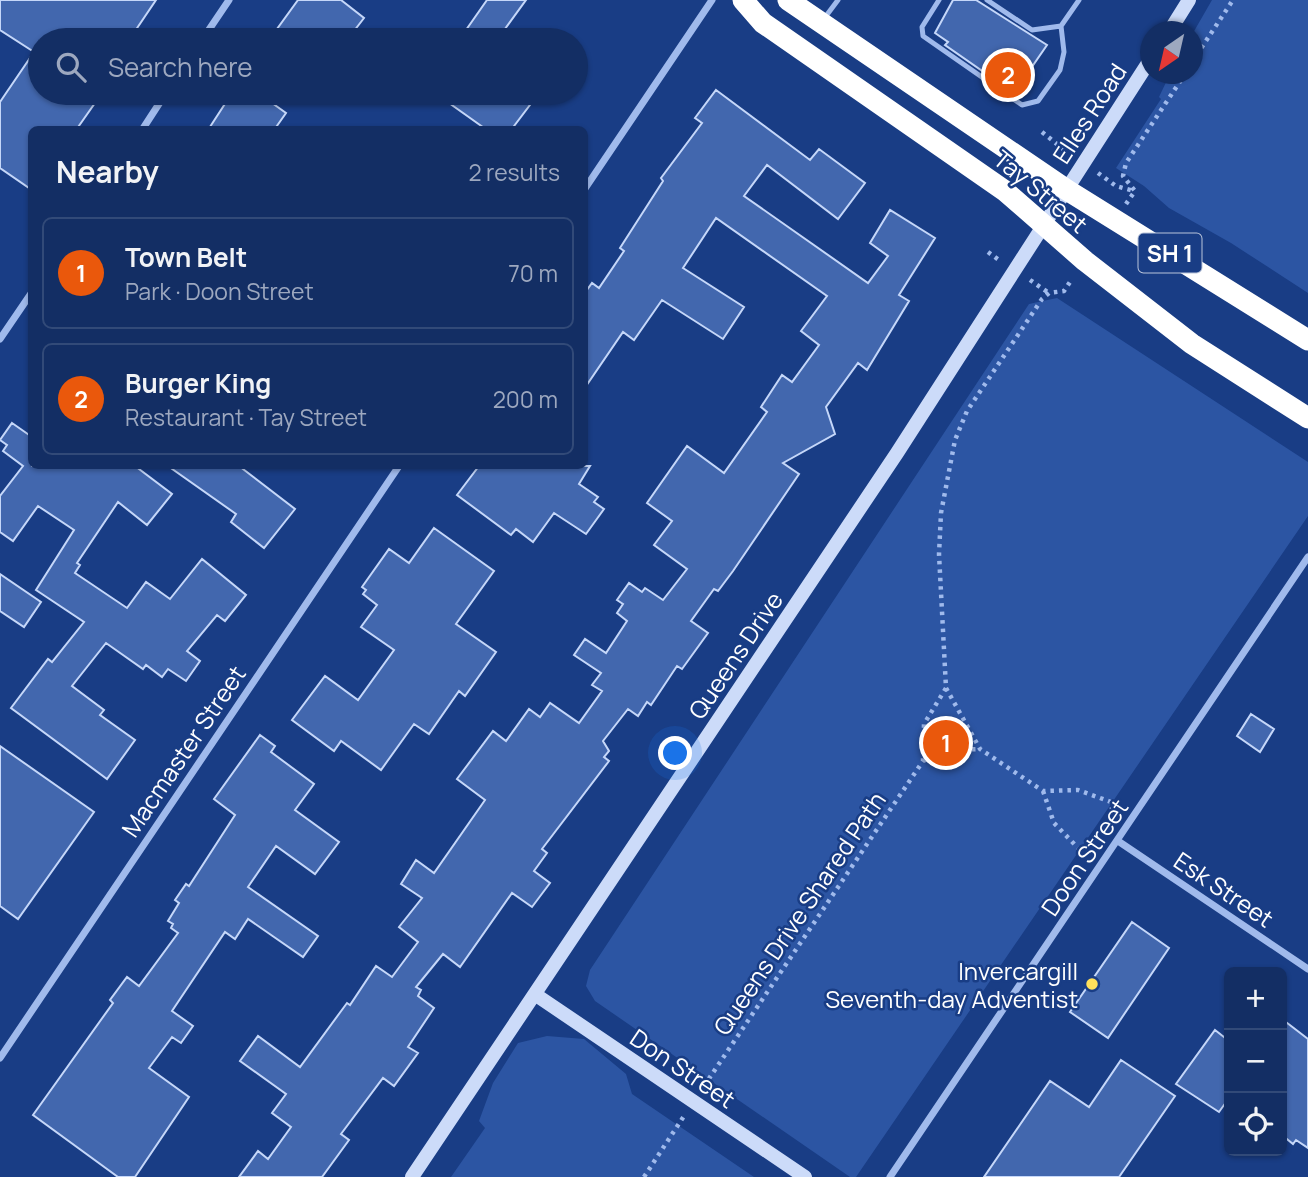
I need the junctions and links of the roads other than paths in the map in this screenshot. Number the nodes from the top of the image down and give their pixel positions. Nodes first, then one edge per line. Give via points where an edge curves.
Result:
1 (229, 0) edge
2 (712, 0) edge
3 (743, 0) edge
4 (788, 0) edge
5 (838, 0) edge
6 (939, 0) edge
7 (987, 0) edge
8 (1079, 0) edge
9 (1189, 0) edge
10 (1176, 21) edge
11 (822, 23) junction
12 (1061, 26) junction
13 (210, 28) edge
14 (1140, 76) edge
15 (158, 105) edge
16 (145, 126) edge
17 (588, 184) edge
18 (1067, 190) junction
19 (1044, 226) junction
20 (28, 298) edge
21 (0, 339) edge
22 (1308, 340) edge
23 (1308, 418) edge
24 (397, 469) edge
25 (1308, 557) edge
26 (1118, 841) junction
27 (1308, 969) edge
28 (536, 995) junction
29 (0, 1058) edge
30 (412, 1177) edge
31 (805, 1177) edge
32 (890, 1177) edge

1 - 13 street
2 - 17 street
3 - 19 highway, Tay Street / SH 1 via 763,23 1005,191
4 - 11 highway, Tay Street / SH 1
5 - 11 lane
6 - 12 lane via 922,27 927,41 1022,105 1038,101 1060,70 1064,52
7 - 12 lane via 1031,30
8 - 12 lane
9 - 10 main road
11 - 18 highway, Tay Street / SH 1
14 - 18 main road, Elles Road
15 - 16 street
18 - 19 main road, Elles Road
18 - 22 highway, Tay Street / SH 1
19 - 23 highway, Tay Street / SH 1 via 1192,344
19 - 28 main road, Queens Drive
20 - 21 street
24 - 29 street, Macmaster Street
25 - 26 street, Doon Street
26 - 27 street, Esk Street
26 - 32 street, Doon Street
28 - 30 main road, Queens Drive
28 - 31 main road, Don Street

